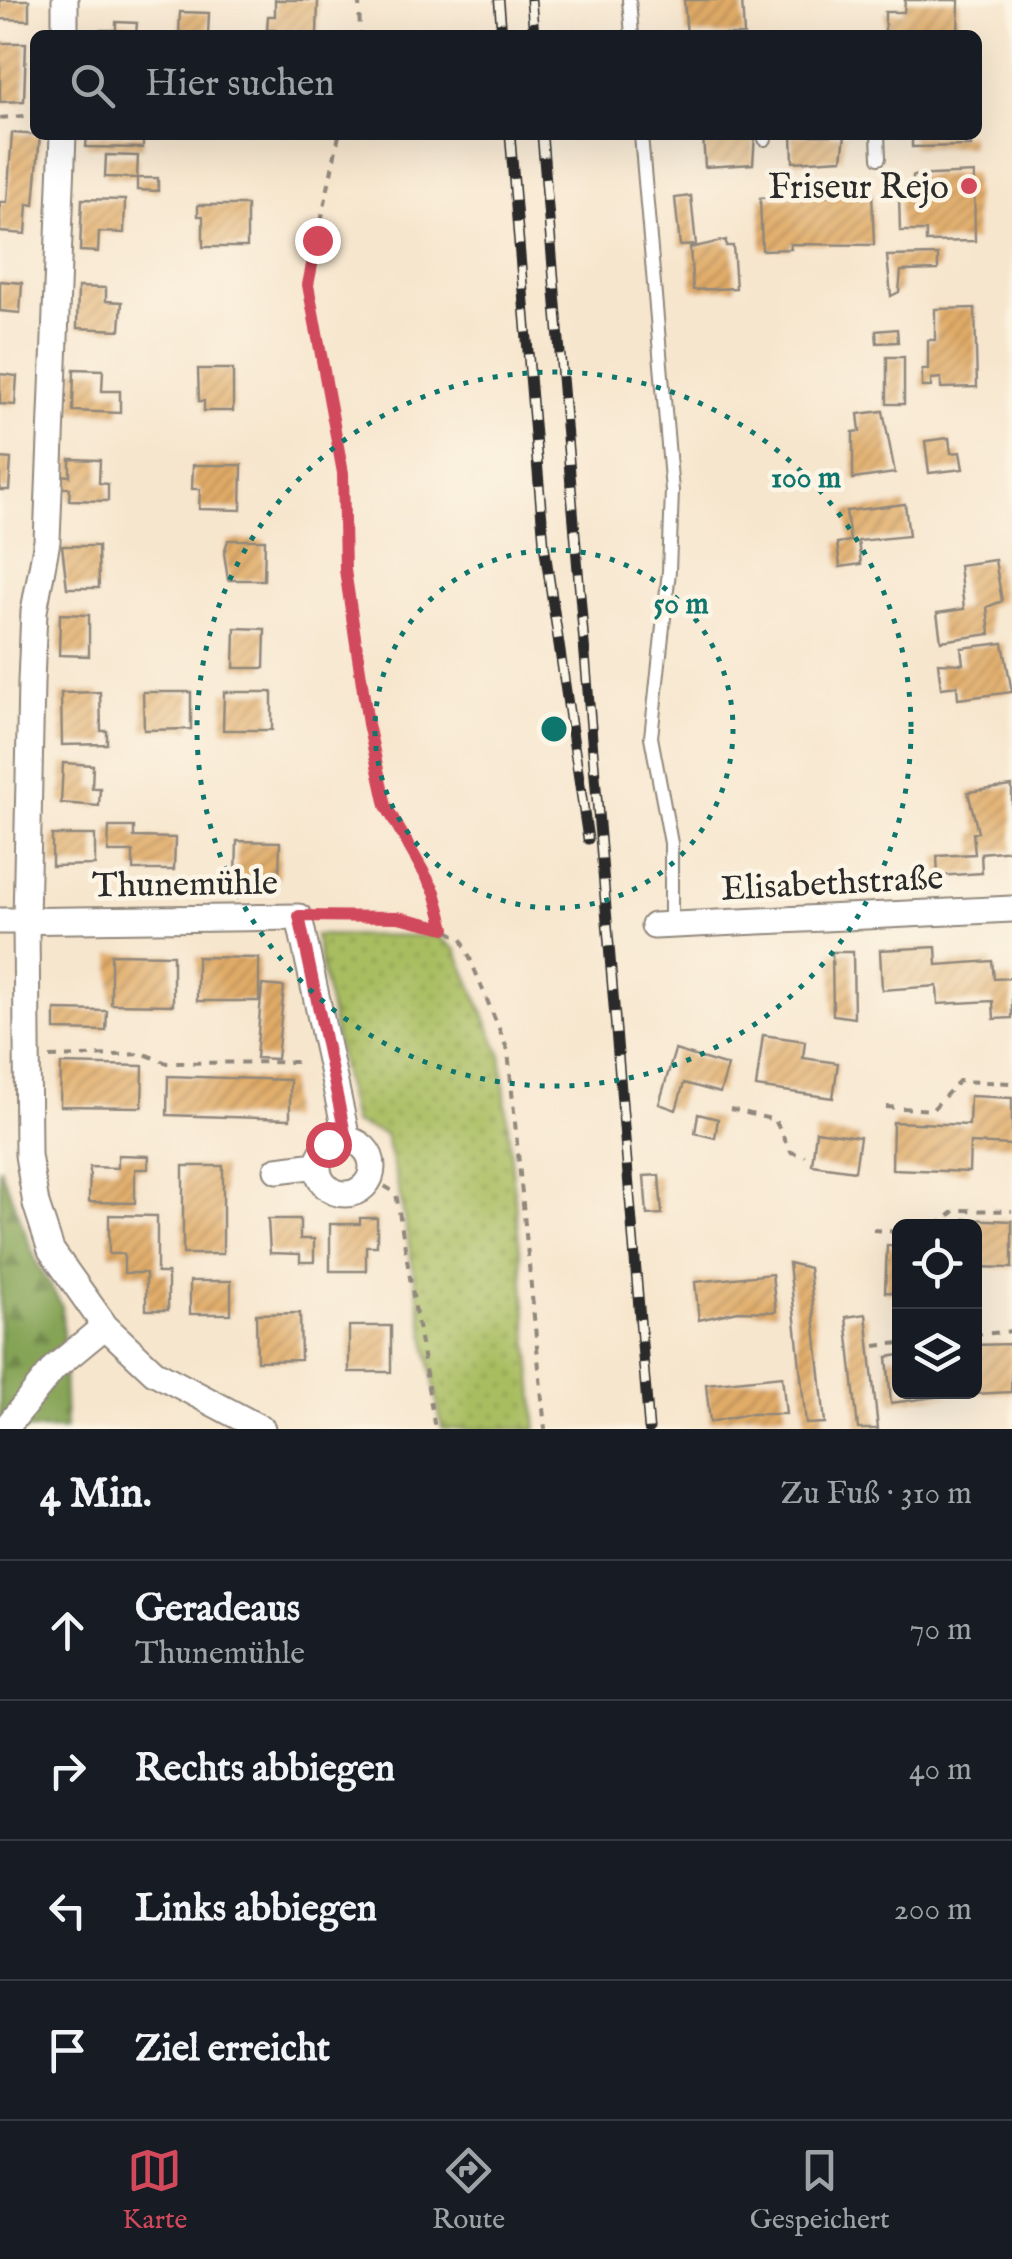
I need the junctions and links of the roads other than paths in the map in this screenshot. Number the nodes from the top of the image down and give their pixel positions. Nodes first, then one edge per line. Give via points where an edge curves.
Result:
1 (65, 0) edge
2 (629, 0) edge
3 (65, 30) edge
4 (632, 30) edge
5 (63, 140) edge
6 (641, 140) edge
7 (878, 140) edge
8 (879, 158) dead end
9 (1012, 909) edge
10 (13, 921) edge
11 (663, 925) joint
12 (346, 1138) junction
13 (316, 1165) junction
14 (277, 1170) dead end
15 (106, 1326) junction
16 (5, 1429) edge
17 (262, 1429) edge

1 - 3 street
2 - 4 lane
5 - 10 street via 47,542 34,611
6 - 11 lane via 672,491 651,738 668,819
7 - 8 lane
9 - 11 street, Elisabethstraße
10 - 12 street, Thunemühle via 299,916
10 - 15 street via 36,1204 51,1250
12 - 13 street via 328,1144
12 - 13 street, Thunemühle via 370,1154 370,1178 361,1190 337,1194 324,1185
13 - 14 street
15 - 16 street via 54,1368
15 - 17 street via 154,1372

